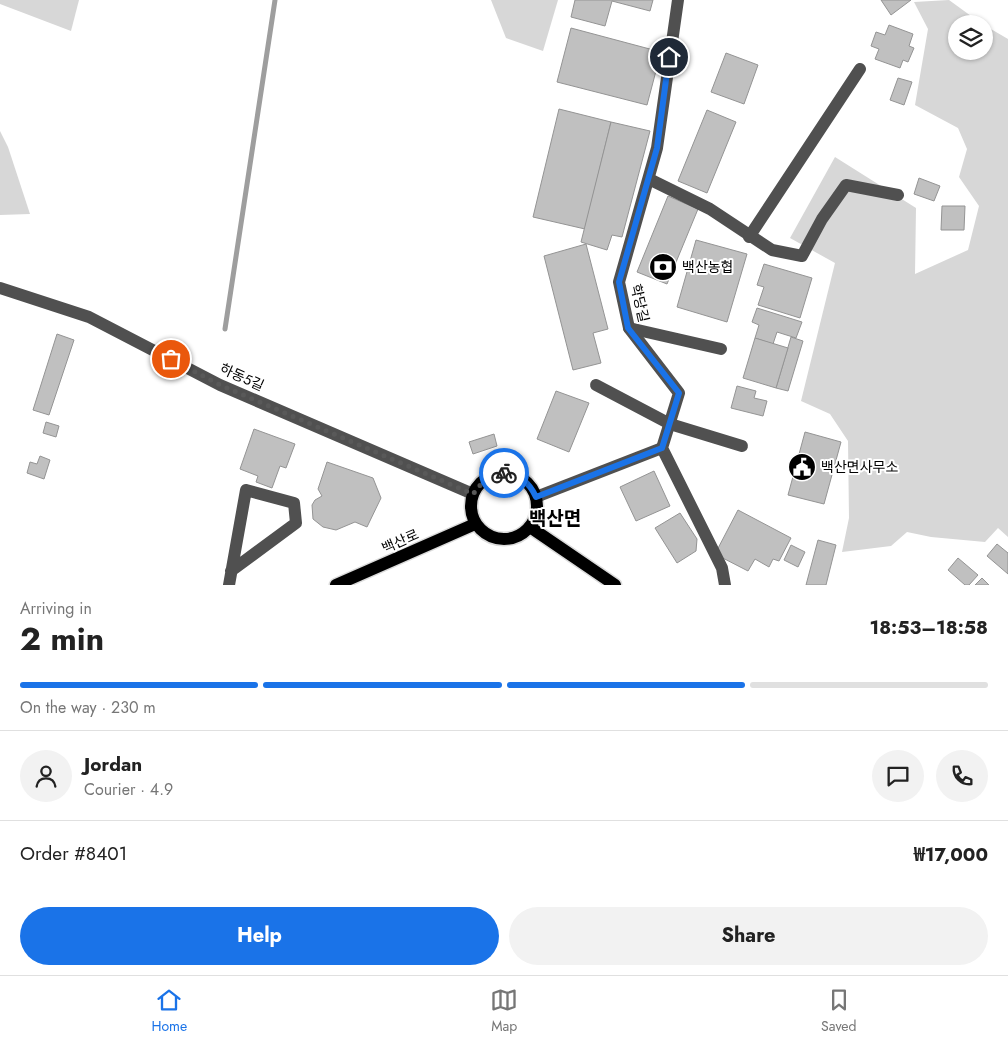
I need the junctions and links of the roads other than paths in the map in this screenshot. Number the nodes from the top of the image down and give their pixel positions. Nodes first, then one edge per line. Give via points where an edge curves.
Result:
1 (678, 0) edge
2 (860, 69) dead end
3 (649, 178) junction
4 (898, 195) dead end
5 (749, 236) junction
6 (0, 288) edge
7 (628, 328) junction
8 (721, 349) dead end
9 (596, 385) dead end
10 (670, 424) junction
11 (742, 446) dead end
12 (662, 448) junction
13 (473, 494) junction
14 (536, 497) junction
15 (475, 524) junction
16 (530, 527) junction
17 (231, 571) junction
18 (229, 585) edge
19 (336, 585) edge
20 (615, 585) edge
21 (725, 585) edge

1 - 3 street, 학당길 via 657,148
2 - 5 street
3 - 5 street via 710,209
3 - 7 street, 학당길 via 619,282
4 - 5 street via 846,184 802,256 772,250
6 - 13 street, 하동5길 via 89,316 220,385
7 - 8 street
7 - 10 street, 학당길 via 679,393
9 - 10 street
10 - 11 street
10 - 12 street, 학당길
12 - 14 street
12 - 21 street via 722,568
13 - 14 main road via 486,478 505,473 525,480
13 - 15 main road
14 - 16 main road via 536,518
15 - 16 main road via 482,532 502,540 522,534
15 - 19 main road, 백산로
16 - 20 main road
17 - 17 street via 296,523 294,504 246,490
17 - 18 street

